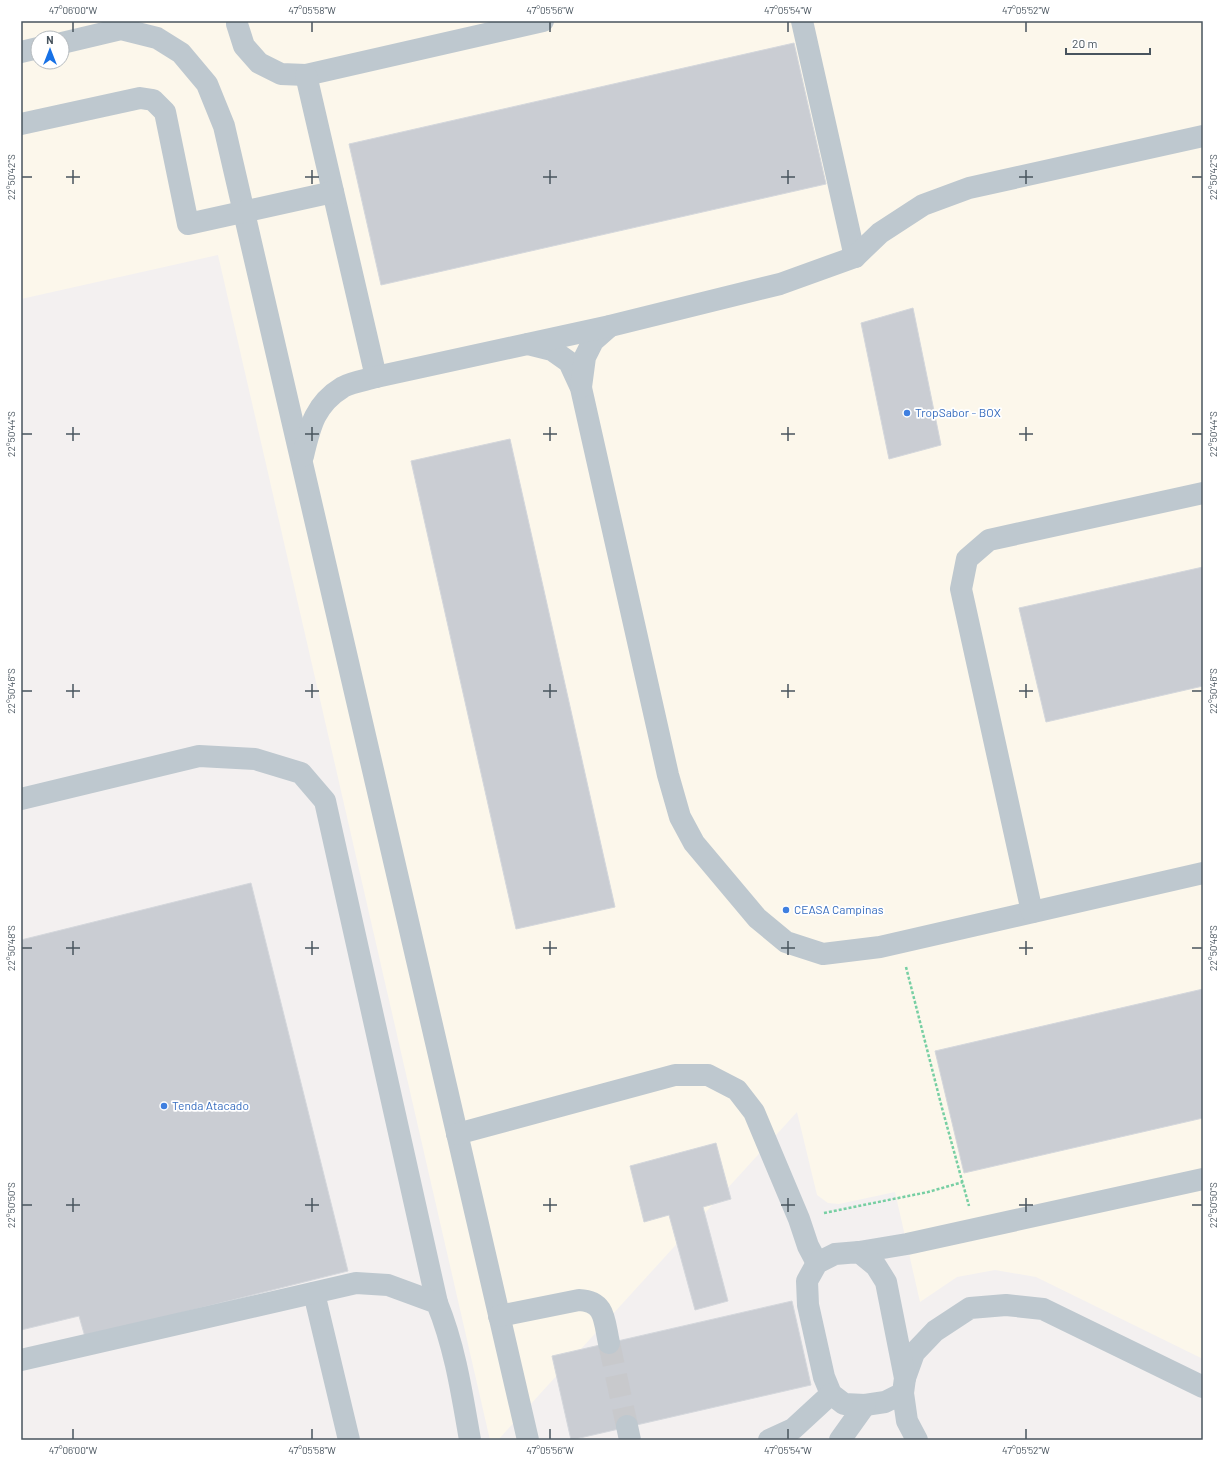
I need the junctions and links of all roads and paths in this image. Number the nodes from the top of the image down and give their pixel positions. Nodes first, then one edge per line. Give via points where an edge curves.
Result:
1 (237, 21) edge
2 (543, 21) edge
3 (802, 21) edge
4 (70, 41) edge
5 (306, 75) junction
6 (21, 124) edge
7 (1203, 136) edge
8 (333, 192) junction
9 (244, 213) junction
10 (855, 257) junction
11 (610, 326) junction
12 (528, 344) junction
13 (376, 377) junction
14 (581, 388) junction
15 (302, 463) junction
16 (1203, 493) edge
17 (21, 799) edge
18 (1203, 873) edge
19 (1032, 912) junction
20 (906, 964) dead end
21 (457, 1134) junction
22 (1203, 1179) edge
23 (963, 1182) junction
24 (798, 1218) junction
25 (976, 1229) junction
26 (859, 1252) junction
27 (816, 1263) junction
28 (314, 1293) junction
29 (437, 1303) junction
30 (499, 1316) junction
31 (609, 1344) tunnel mouth
32 (21, 1360) edge
33 (904, 1385) junction
34 (1203, 1387) edge
35 (831, 1394) junction
36 (865, 1405) junction
37 (349, 1440) edge
38 (470, 1440) edge
39 (528, 1440) edge
40 (769, 1440) edge
41 (840, 1440) edge
42 (917, 1440) edge

1 - 5 lane via 244,46 260,63 281,74
2 - 5 lane
3 - 10 lane
4 - 9 lane via 121,28 157,38 181,53 207,84 224,126
5 - 8 lane
6 - 9 lane via 140,98 153,100 165,112 188,224
7 - 10 lane via 969,188 923,205 880,232
8 - 9 lane
8 - 13 lane
9 - 15 lane
10 - 11 lane via 780,284
11 - 12 lane
11 - 14 lane via 593,341 584,358
12 - 13 lane
12 - 14 lane via 552,350 569,362
13 - 15 lane via 344,386 322,403 310,427
14 - 19 lane via 666,767 680,817 694,843 756,918 786,942 822,954 880,947
15 - 21 lane
16 - 19 lane via 989,540 967,559 961,589
17 - 29 lane via 200,756 255,759 301,773 325,801
18 - 19 lane
20 - 23 path
21 - 24 lane via 675,1075 708,1075 737,1090 754,1112
21 - 30 lane
22 - 25 lane
23 - 24 path via 928,1192
23 - 25 path
24 - 27 lane
25 - 26 lane
26 - 27 lane via 835,1254
26 - 33 lane via 876,1266 886,1282
27 - 35 lane via 807,1281 808,1305 824,1377
28 - 29 lane via 356,1283 388,1285
28 - 32 lane
28 - 37 lane
29 - 38 lane via 461,1384
30 - 31 lane via 589,1300 598,1306 603,1316
30 - 39 lane
33 - 34 lane via 914,1353 935,1330 970,1308 1006,1305 1043,1309
33 - 36 lane via 885,1402
33 - 42 lane via 908,1421
35 - 36 lane via 844,1404
35 - 40 lane via 792,1429
36 - 41 lane

